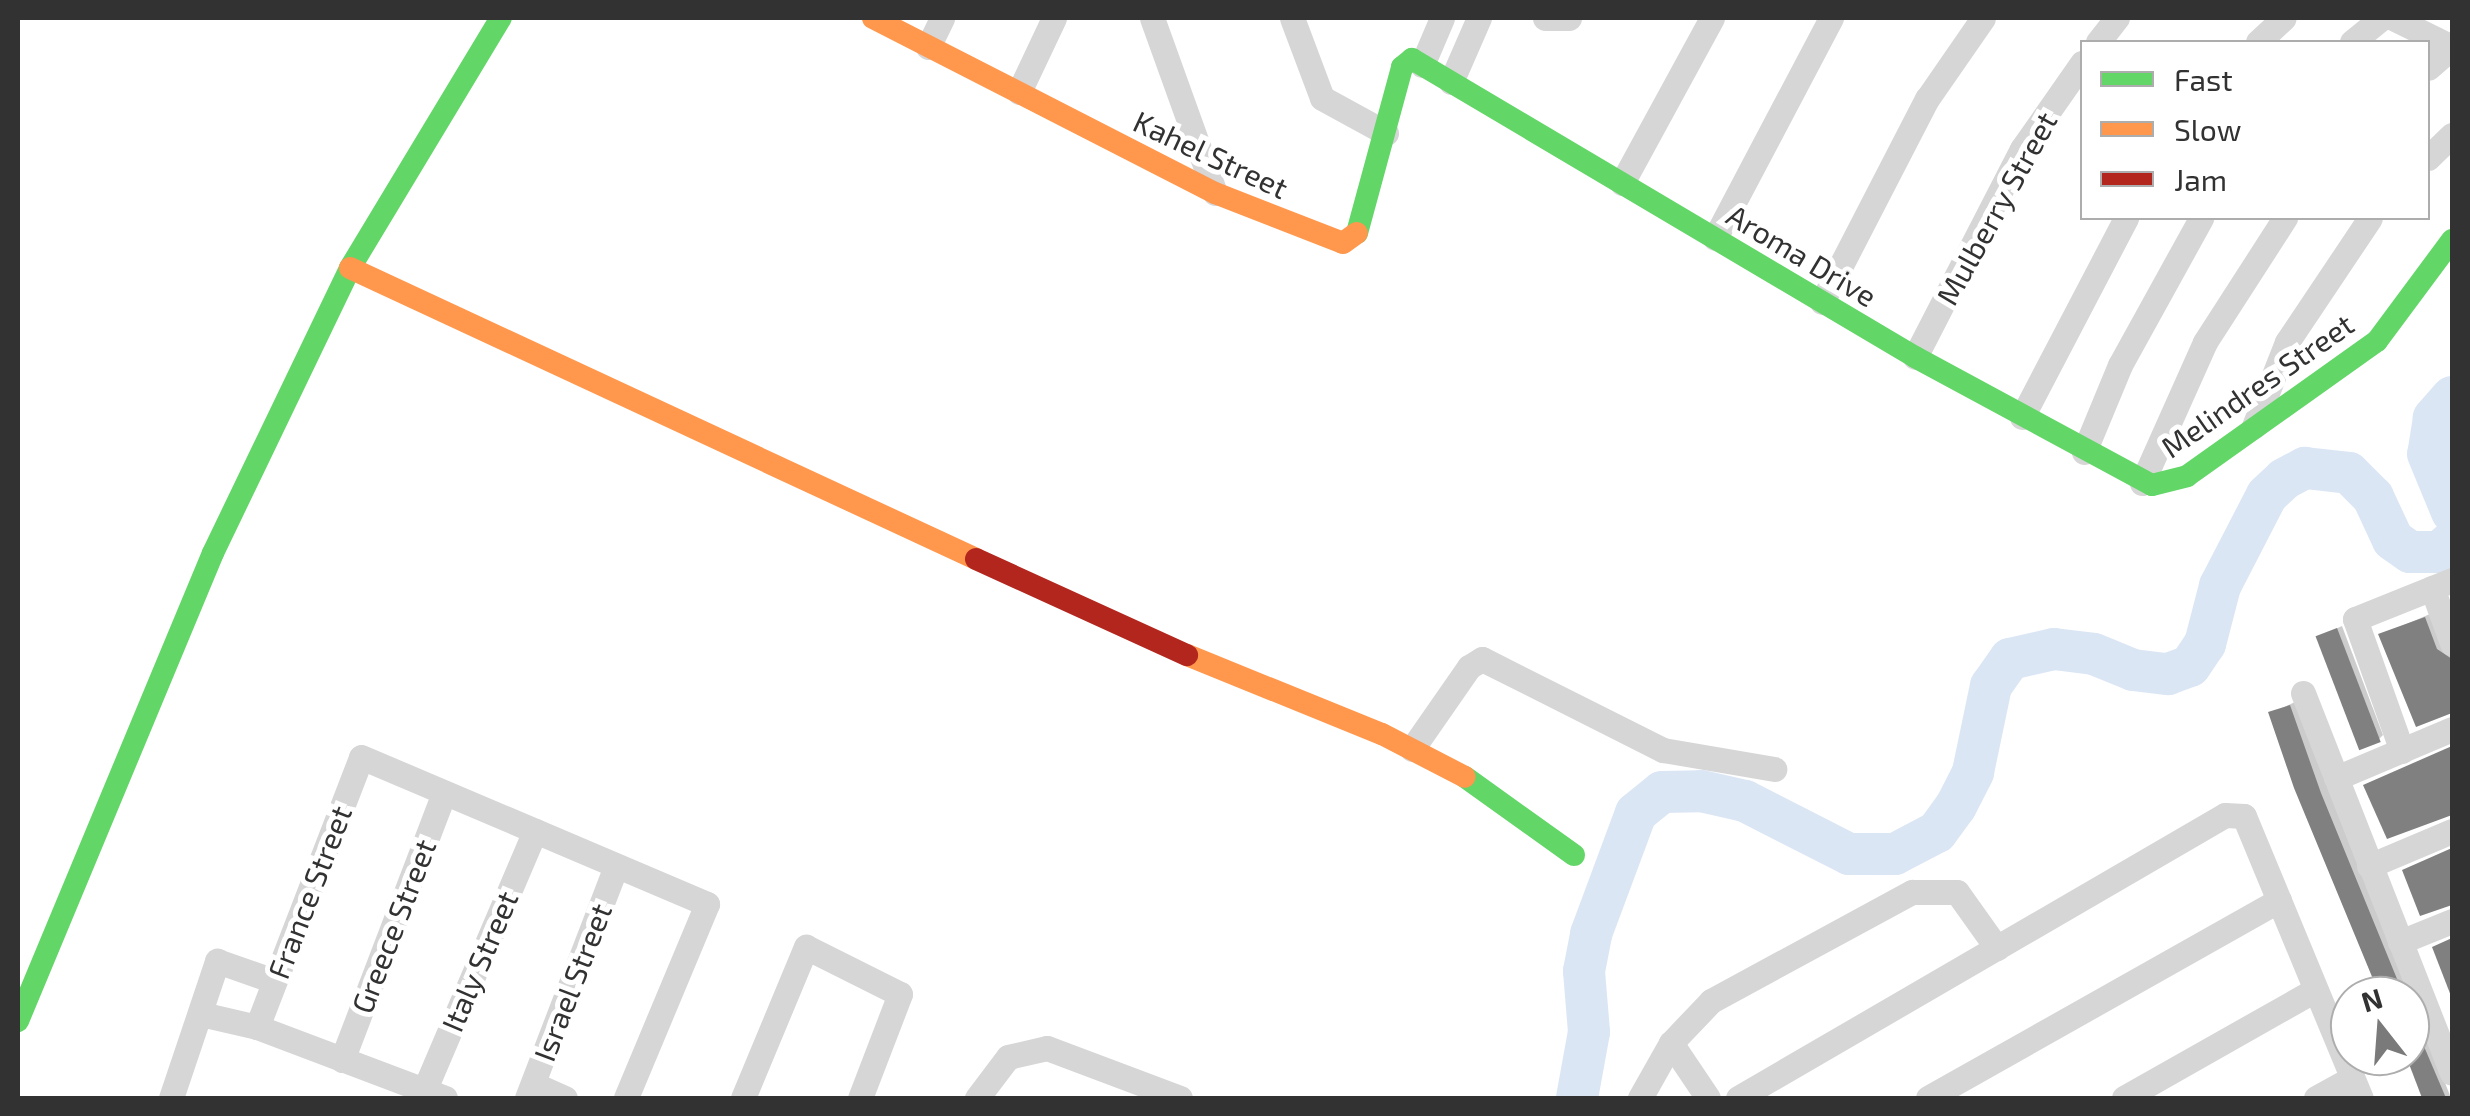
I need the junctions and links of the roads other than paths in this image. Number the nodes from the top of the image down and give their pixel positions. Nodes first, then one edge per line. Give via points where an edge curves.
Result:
1 (501, 18) edge
2 (873, 18) edge
3 (942, 18) edge
4 (1054, 18) edge
5 (1152, 18) edge
6 (1292, 18) edge
7 (1442, 18) edge
8 (1479, 18) edge
9 (1545, 18) edge
10 (1569, 18) edge
11 (1712, 18) edge
12 (1831, 18) edge
13 (1983, 18) edge
14 (2117, 18) edge
15 (2284, 18) edge
16 (2382, 18) edge
17 (2393, 18) edge
18 (2100, 40) edge
19 (2260, 40) edge
20 (2354, 40) edge
21 (928, 47) junction
22 (2452, 47) edge
23 (1416, 62) junction
24 (2080, 65) edge
25 (2430, 66) edge
26 (1450, 82) junction
27 (1019, 92) junction
28 (1386, 133) junction
29 (2452, 135) edge
30 (2430, 156) edge
31 (1622, 183) junction
32 (1215, 193) junction
33 (2125, 220) edge
34 (2200, 220) edge
35 (2284, 220) edge
36 (2369, 220) edge
37 (1715, 238) junction
38 (2452, 240) edge
39 (350, 268) junction
40 (1822, 302) junction
41 (1916, 356) junction
42 (2022, 417) junction
43 (2253, 428) junction
44 (2084, 452) junction
45 (2142, 482) junction
46 (2168, 483) joint
47 (2442, 584) edge
48 (2452, 643) edge
49 (2303, 693) dead end
50 (2452, 729) edge
51 (1412, 749) junction
52 (2402, 750) junction
53 (1774, 769) dead end
54 (2336, 778) junction
55 (444, 793) junction
56 (535, 831) junction
57 (2452, 831) edge
58 (1574, 855) dead end
59 (616, 866) junction
60 (2369, 866) junction
61 (2279, 900) junction
62 (2452, 921) edge
63 (2400, 942) junction
64 (1997, 948) junction
65 (274, 982) junction
66 (2315, 990) junction
67 (202, 1014) junction
68 (2442, 1017) edge
69 (18, 1021) edge
70 (257, 1027) junction
71 (1672, 1043) junction
72 (342, 1060) junction
73 (2452, 1073) edge
74 (2356, 1088) edge
75 (530, 1092) edge
76 (434, 1094) edge
77 (981, 1097) edge
78 (171, 1098) edge
79 (565, 1098) edge
80 (626, 1098) edge
81 (743, 1098) edge
82 (860, 1098) edge
83 (1180, 1098) edge
84 (1640, 1098) edge
85 (1708, 1098) edge
86 (1738, 1098) edge
87 (1928, 1098) edge
88 (2124, 1098) edge
89 (2316, 1098) edge

1 - 39 street
2 - 21 street, Kahel Street
3 - 21 street
4 - 27 street
5 - 32 street
6 - 28 street via 1322,98
7 - 23 street
8 - 26 street
9 - 10 street
11 - 31 street
12 - 37 street
13 - 40 street via 1926,99
14 - 18 street
15 - 19 street
16 - 20 street
17 - 22 street
21 - 27 street, Kahel Street
22 - 25 street
23 - 26 street, Aroma Drive
23 - 28 street, Kahel Street via 1402,67
24 - 41 street, Mulberry Street via 2022,149
26 - 31 street, Aroma Drive
27 - 32 street, Kahel Street
28 - 32 street, Kahel Street via 1363,228 1350,242
29 - 30 street
31 - 37 street, Aroma Drive
33 - 42 street
34 - 44 street via 2120,365
35 - 45 street via 2205,342
36 - 43 street via 2287,342
37 - 40 street, Aroma Drive
38 - 43 street, Melindres Street via 2377,341
39 - 51 street via 1155,642
39 - 69 street via 212,553
40 - 41 street, Aroma Drive
41 - 42 street, Aroma Drive
42 - 44 street, Aroma Drive
43 - 46 street, Melindres Street
44 - 45 street, Aroma Drive
45 - 46 street, Aroma Drive
47 - 48 street
47 - 52 street via 2355,618
49 - 54 street
50 - 52 street
51 - 53 street via 1469,666 1482,659 1663,750
51 - 58 street via 1468,778
52 - 54 street
54 - 60 street
55 - 56 street
55 - 65 street, France Street via 360,757
55 - 72 street, Greece Street
56 - 59 street
56 - 76 street, Italy Street
57 - 60 street
59 - 75 street, Israel Street
59 - 80 street via 707,904
60 - 63 street
61 - 64 street via 2244,816 2225,816
61 - 66 street
61 - 87 street
62 - 63 street
63 - 68 street
64 - 71 street via 1957,892 1912,892 1710,1001
64 - 86 street
65 - 67 street via 217,960
65 - 70 street, France Street
66 - 74 street
66 - 88 street
67 - 70 street
67 - 78 street
68 - 73 street
70 - 72 street
71 - 84 street
71 - 85 street
72 - 76 street
74 - 89 street
75 - 79 street
77 - 83 street via 1008,1057 1048,1048
81 - 82 street via 806,946 900,994

